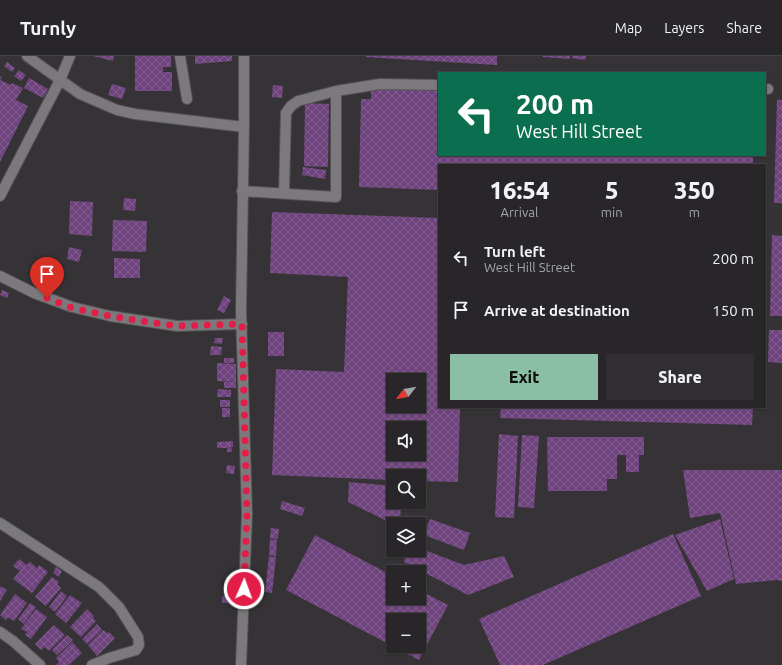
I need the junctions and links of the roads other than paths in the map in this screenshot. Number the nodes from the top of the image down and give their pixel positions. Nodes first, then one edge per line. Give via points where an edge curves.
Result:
1 (27, 56) edge
2 (70, 56) edge
3 (180, 56) edge
4 (244, 56) edge
5 (60, 80) junction
6 (438, 85) edge
7 (336, 91) junction
8 (187, 99) dead end
9 (244, 127) junction
10 (242, 191) junction
11 (284, 193) junction
12 (0, 196) edge
13 (0, 276) edge
14 (242, 324) junction
15 (0, 523) edge
16 (0, 632) edge
17 (40, 665) edge
18 (92, 665) edge
19 (242, 665) edge

1 - 5 street
2 - 5 street
3 - 8 street
4 - 9 street
5 - 9 street via 80,94 117,110
5 - 12 street
6 - 7 street via 380,84
7 - 11 street via 298,100 286,113
7 - 11 street via 336,197
9 - 10 street
10 - 11 street
10 - 14 street
13 - 14 street via 72,308 110,316 177,326
14 - 19 street via 247,514
15 - 18 street via 99,587 119,606 138,637 139,645 136,650
16 - 17 street

